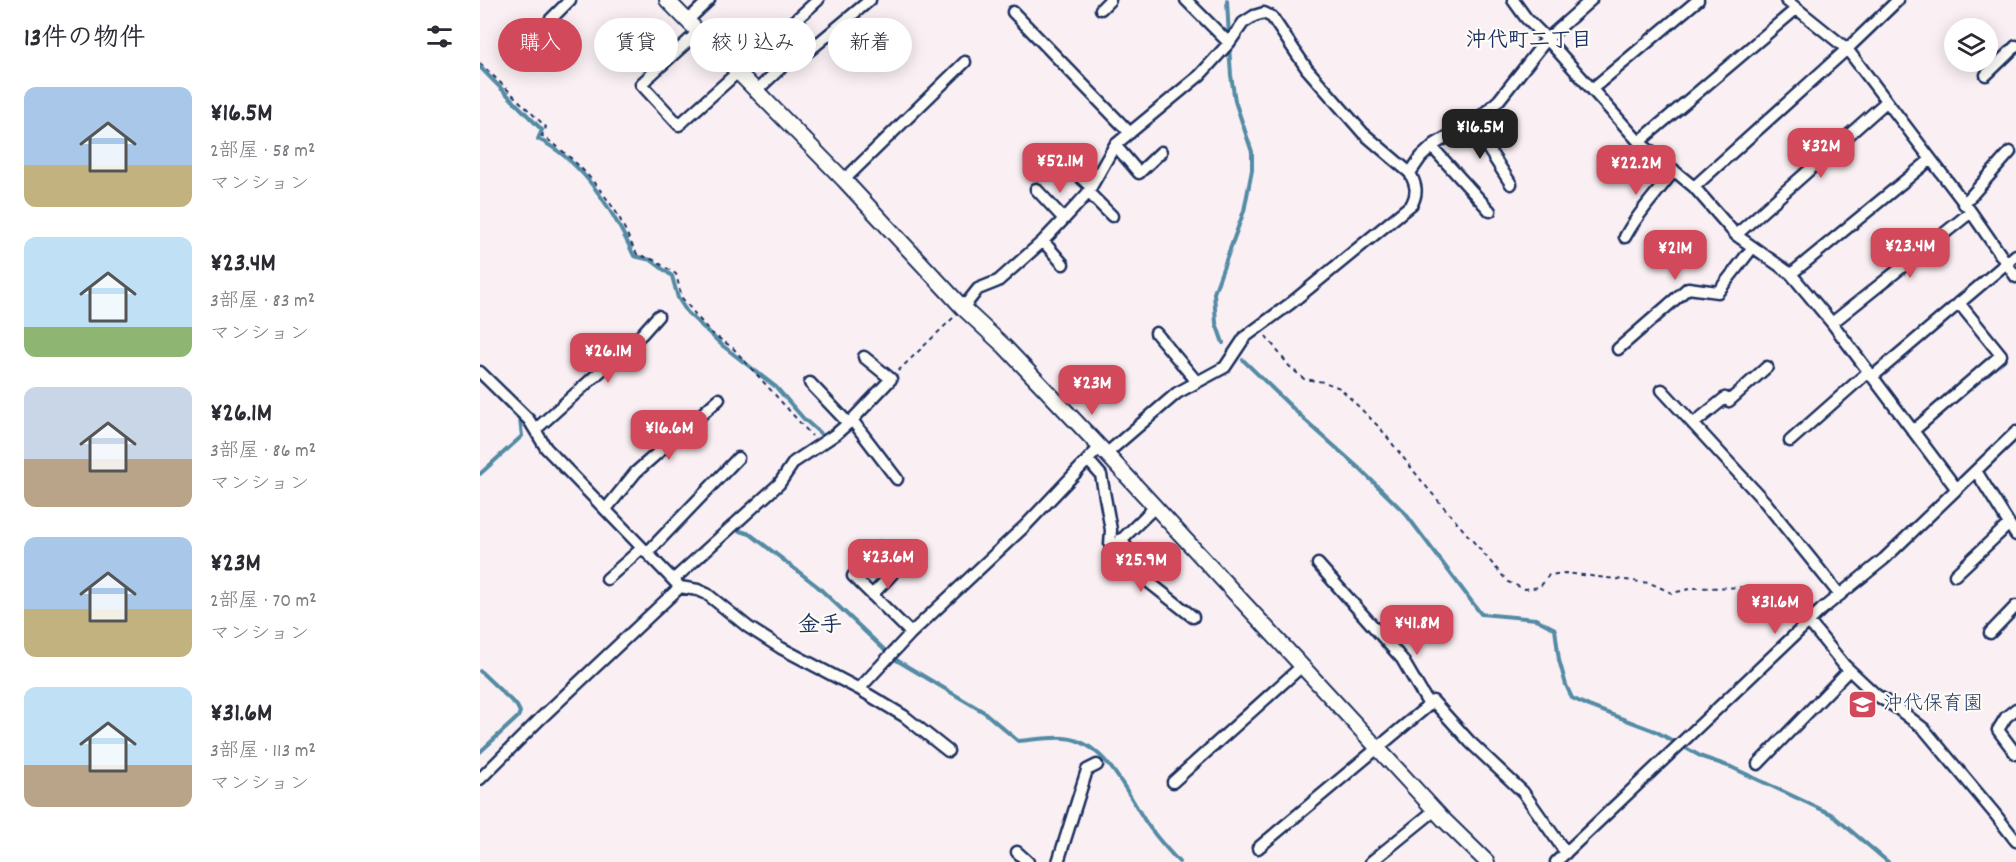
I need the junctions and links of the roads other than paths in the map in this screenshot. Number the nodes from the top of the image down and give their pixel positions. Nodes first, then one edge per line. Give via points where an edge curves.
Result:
1 (570, 0) edge
2 (708, 0) edge
3 (818, 0) edge
4 (870, 0) edge
5 (1110, 0) edge
6 (1186, 0) edge
7 (1513, 0) edge
8 (1591, 0) edge
9 (1698, 0) edge
10 (1786, 0) edge
11 (1898, 0) edge
12 (672, 2) edge
13 (1101, 9) dead end
14 (1796, 9) junction
15 (1013, 12) dead end
16 (552, 18) edge
17 (798, 18) edge
18 (687, 21) junction
19 (690, 24) edge
20 (690, 39) edge
21 (1547, 39) junction
22 (1229, 43) junction
23 (2016, 46) edge
24 (1847, 49) junction
25 (965, 62) dead end
26 (738, 72) joint
27 (1986, 75) dead end
28 (1592, 88) junction
29 (756, 91) junction
30 (1886, 102) junction
31 (1471, 122) junction
32 (1130, 133) junction
33 (1639, 142) junction
34 (1115, 145) junction
35 (1432, 147) junction
36 (1161, 152) dead end
37 (2010, 152) dead end
38 (1930, 160) junction
39 (1063, 161) dead end
40 (1674, 170) junction
41 (1410, 173) junction
42 (844, 180) junction
43 (1511, 183) dead end
44 (1694, 187) junction
45 (1036, 189) dead end
46 (1090, 189) junction
47 (1967, 208) junction
48 (1490, 211) dead end
49 (1113, 216) dead end
50 (1064, 219) junction
51 (1736, 235) junction
52 (1625, 237) dead end
53 (1042, 241) junction
54 (1753, 247) junction
55 (2016, 255) edge
56 (1063, 264) dead end
57 (2007, 264) junction
58 (1791, 274) junction
59 (2016, 277) edge
60 (1959, 303) junction
61 (963, 308) junction
62 (658, 316) dead end
63 (1832, 323) junction
64 (1156, 333) dead end
65 (1618, 349) dead end
66 (864, 357) dead end
67 (1767, 367) dead end
68 (480, 372) edge
69 (1870, 374) junction
70 (1197, 382) junction
71 (810, 383) dead end
72 (1662, 390) dead end
73 (719, 399) dead end
74 (850, 422) junction
75 (1694, 424) junction
76 (535, 430) junction
77 (1913, 431) junction
78 (2016, 432) edge
79 (1790, 441) dead end
80 (1103, 451) junction
81 (738, 458) dead end
82 (1088, 460) junction
83 (1976, 471) junction
84 (897, 479) dead end
85 (1956, 488) junction
86 (1155, 507) junction
87 (606, 509) junction
88 (2008, 525) junction
89 (2016, 535) edge
90 (1121, 540) junction
91 (880, 547) dead end
92 (644, 551) junction
93 (1318, 564) dead end
94 (892, 574) dead end
95 (1955, 575) dead end
96 (607, 579) dead end
97 (677, 584) junction
98 (872, 595) junction
99 (1840, 595) junction
100 (2016, 606) edge
101 (1193, 616) dead end
102 (1809, 622) junction
103 (911, 633) junction
104 (1990, 633) dead end
105 (1302, 666) junction
106 (1849, 670) junction
107 (859, 689) junction
108 (1429, 705) junction
109 (2016, 709) edge
110 (1378, 748) junction
111 (948, 751) dead end
112 (2016, 754) edge
113 (1758, 764) dead end
114 (1097, 765) dead end
115 (480, 779) edge
116 (1173, 782) dead end
117 (1435, 810) junction
118 (2016, 841) edge
119 (1257, 848) dead end
120 (1017, 852) dead end
121 (1566, 853) junction
122 (1028, 862) edge
123 (1058, 862) edge
124 (1371, 862) edge
125 (1486, 862) edge
126 (1556, 862) edge

1 - 16 street
2 - 18 street
3 - 17 street
4 - 29 street via 810,50 787,62
5 - 13 street
6 - 22 street
7 - 21 street
8 - 21 street
9 - 28 street
10 - 14 street
11 - 24 street
12 - 18 street
14 - 24 street
14 - 33 street
15 - 32 street
18 - 19 street
20 - 26 street via 641,84 679,125
21 - 28 street
21 - 31 street via 1499,100
22 - 32 street via 1200,75
22 - 41 street via 1243,23 1254,16 1264,13 1272,17 1307,69 1362,133
23 - 27 street
24 - 30 street
24 - 44 street
25 - 42 street
26 - 29 street
28 - 33 street
29 - 42 street
30 - 38 street
30 - 51 street
31 - 35 street
31 - 43 street
32 - 34 street
33 - 40 street
34 - 36 street via 1139,173
34 - 46 street
35 - 41 street
35 - 48 street
37 - 47 street
38 - 47 street
38 - 58 street
39 - 46 street
40 - 44 street
40 - 52 street
41 - 70 street via 1416,196 1412,204 1245,337 1225,367
42 - 61 street
44 - 51 street
45 - 50 street
46 - 49 street
46 - 50 street
47 - 57 street
47 - 63 street
50 - 53 street
51 - 54 street
53 - 56 street
53 - 61 street via 998,281 978,289
54 - 58 street
54 - 65 street via 1718,292 1688,288
55 - 57 street
57 - 59 street
57 - 60 street
58 - 63 street
60 - 69 street
60 - 77 street via 2001,355
61 - 80 street
62 - 76 street
63 - 69 street
64 - 70 street
66 - 74 street via 891,379
67 - 75 street via 1729,401 1725,398
68 - 76 street
69 - 77 street
69 - 79 street
70 - 80 street
71 - 74 street
72 - 75 street
73 - 87 street via 636,472
74 - 84 street
74 - 97 street via 794,462 779,484
75 - 99 street via 1765,502
76 - 87 street via 546,448
77 - 85 street
78 - 83 street
80 - 82 street
80 - 86 street
81 - 92 street
82 - 90 street via 1101,475 1110,545
82 - 103 street via 1026,525
83 - 85 street
83 - 88 street
85 - 99 street via 1884,559
86 - 90 street
86 - 105 street
87 - 92 street
88 - 89 street
88 - 95 street
90 - 101 street via 1150,583
91 - 98 street via 853,576
92 - 96 street
92 - 97 street
93 - 108 street via 1402,659
94 - 98 street
97 - 107 street via 707,594 781,648
97 - 115 street
98 - 103 street
99 - 102 street
100 - 104 street
102 - 106 street
102 - 121 street
103 - 107 street
105 - 110 street
105 - 116 street
106 - 113 street
106 - 118 street via 1923,729
107 - 111 street via 904,716
108 - 110 street
108 - 121 street via 1433,701 1522,792
109 - 112 street via 1998,730
110 - 117 street
110 - 119 street
114 - 123 street via 1088,770
117 - 124 street
117 - 125 street
120 - 122 street
121 - 126 street

